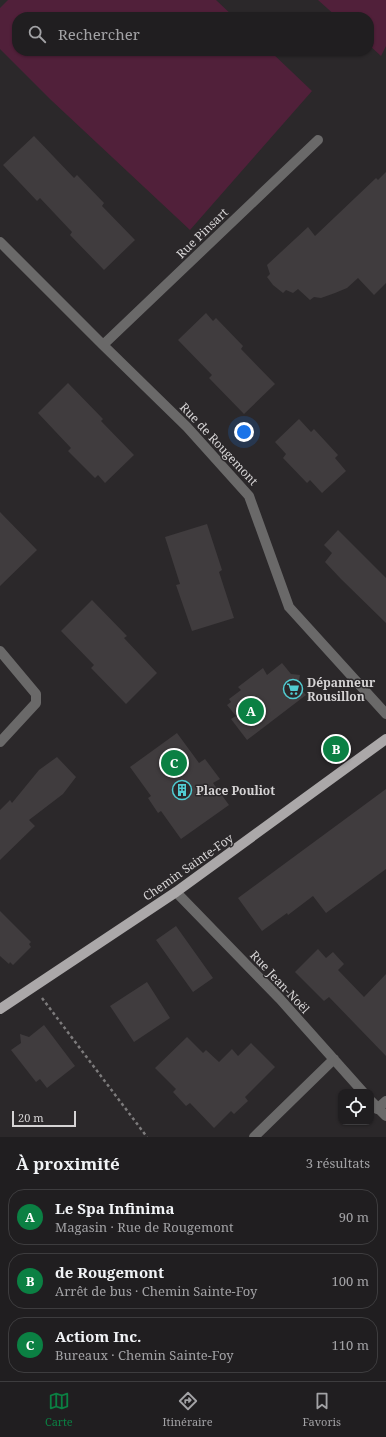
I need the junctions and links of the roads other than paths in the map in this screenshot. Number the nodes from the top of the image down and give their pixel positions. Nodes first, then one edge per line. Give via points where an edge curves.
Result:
1 (318, 140) dead end
2 (0, 242) edge
3 (103, 345) junction
4 (0, 651) edge
5 (386, 714) edge
6 (386, 739) edge
7 (0, 742) edge
8 (176, 892) junction
9 (0, 1009) edge
10 (334, 1059) junction
11 (360, 1089) edge
12 (386, 1101) edge
13 (374, 1105) edge
14 (386, 1116) edge
15 (254, 1137) edge

1 - 3 street, Rue Pinsart
2 - 3 street, Rue de Rougemont
3 - 5 street, Rue de Rougemont via 187,427 249,496 289,606
4 - 7 street via 36,694 36,703
6 - 8 main road, Chemin Sainte-Foy
8 - 9 main road, Chemin Sainte-Foy
8 - 10 street, Rue Jean-Noël via 280,999
10 - 11 street, Rue Jean-Noël
10 - 15 street
12 - 13 street
13 - 14 street

